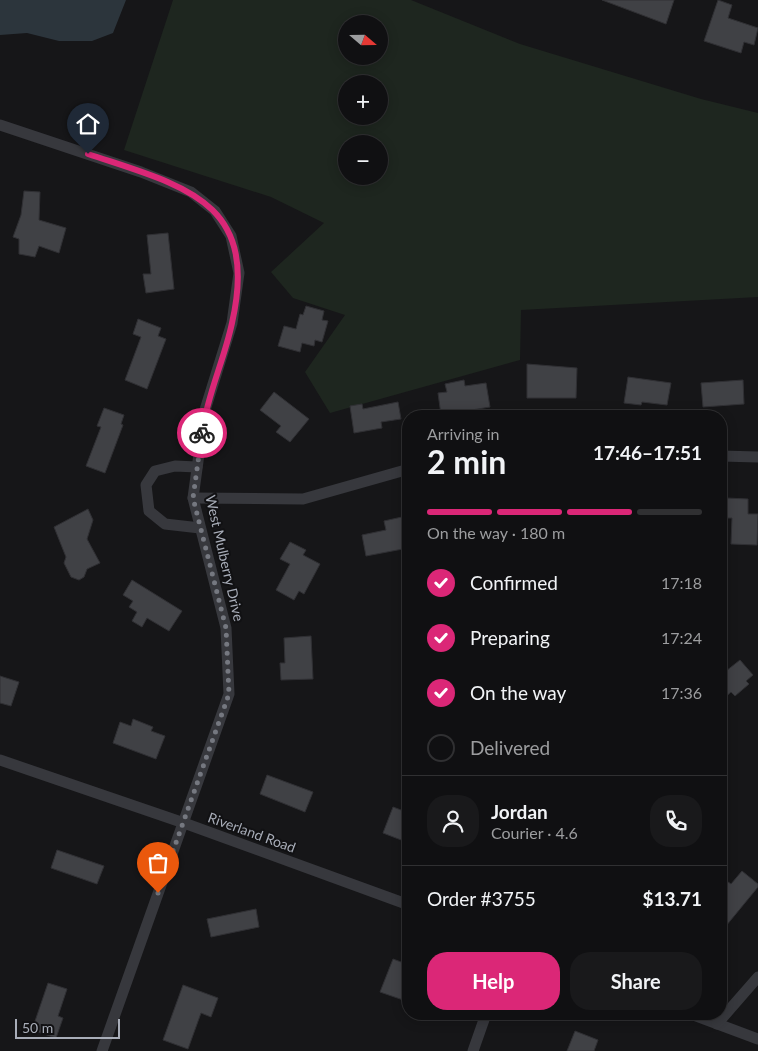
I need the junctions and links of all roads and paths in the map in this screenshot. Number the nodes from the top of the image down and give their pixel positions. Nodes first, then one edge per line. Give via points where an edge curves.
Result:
1 (0, 125) edge
2 (727, 456) edge
3 (758, 456) edge
4 (197, 467) junction
5 (402, 471) edge
6 (193, 498) junction
7 (200, 528) junction
8 (0, 760) edge
9 (184, 823) junction
10 (402, 902) edge
11 (758, 977) edge
12 (727, 1013) edge
13 (484, 1020) edge
14 (707, 1020) edge
15 (720, 1020) edge
16 (717, 1024) junction
17 (758, 1039) edge
18 (102, 1051) edge
19 (473, 1051) edge

1 - 4 street, West Mulberry Drive via 191,192 215,211 231,236 239,273 237,290 232,323 205,410
2 - 3 street
4 - 6 street, West Mulberry Drive
4 - 7 street via 175,466 155,470 146,485 149,511 165,524
5 - 6 street via 303,499
6 - 7 street, West Mulberry Drive
7 - 9 street, West Mulberry Drive via 226,628 229,694
8 - 9 street, Riverland Road
9 - 10 street, Riverland Road
9 - 18 street, West Mulberry Drive
11 - 12 street
13 - 19 street
14 - 16 street
15 - 16 street
16 - 17 street

